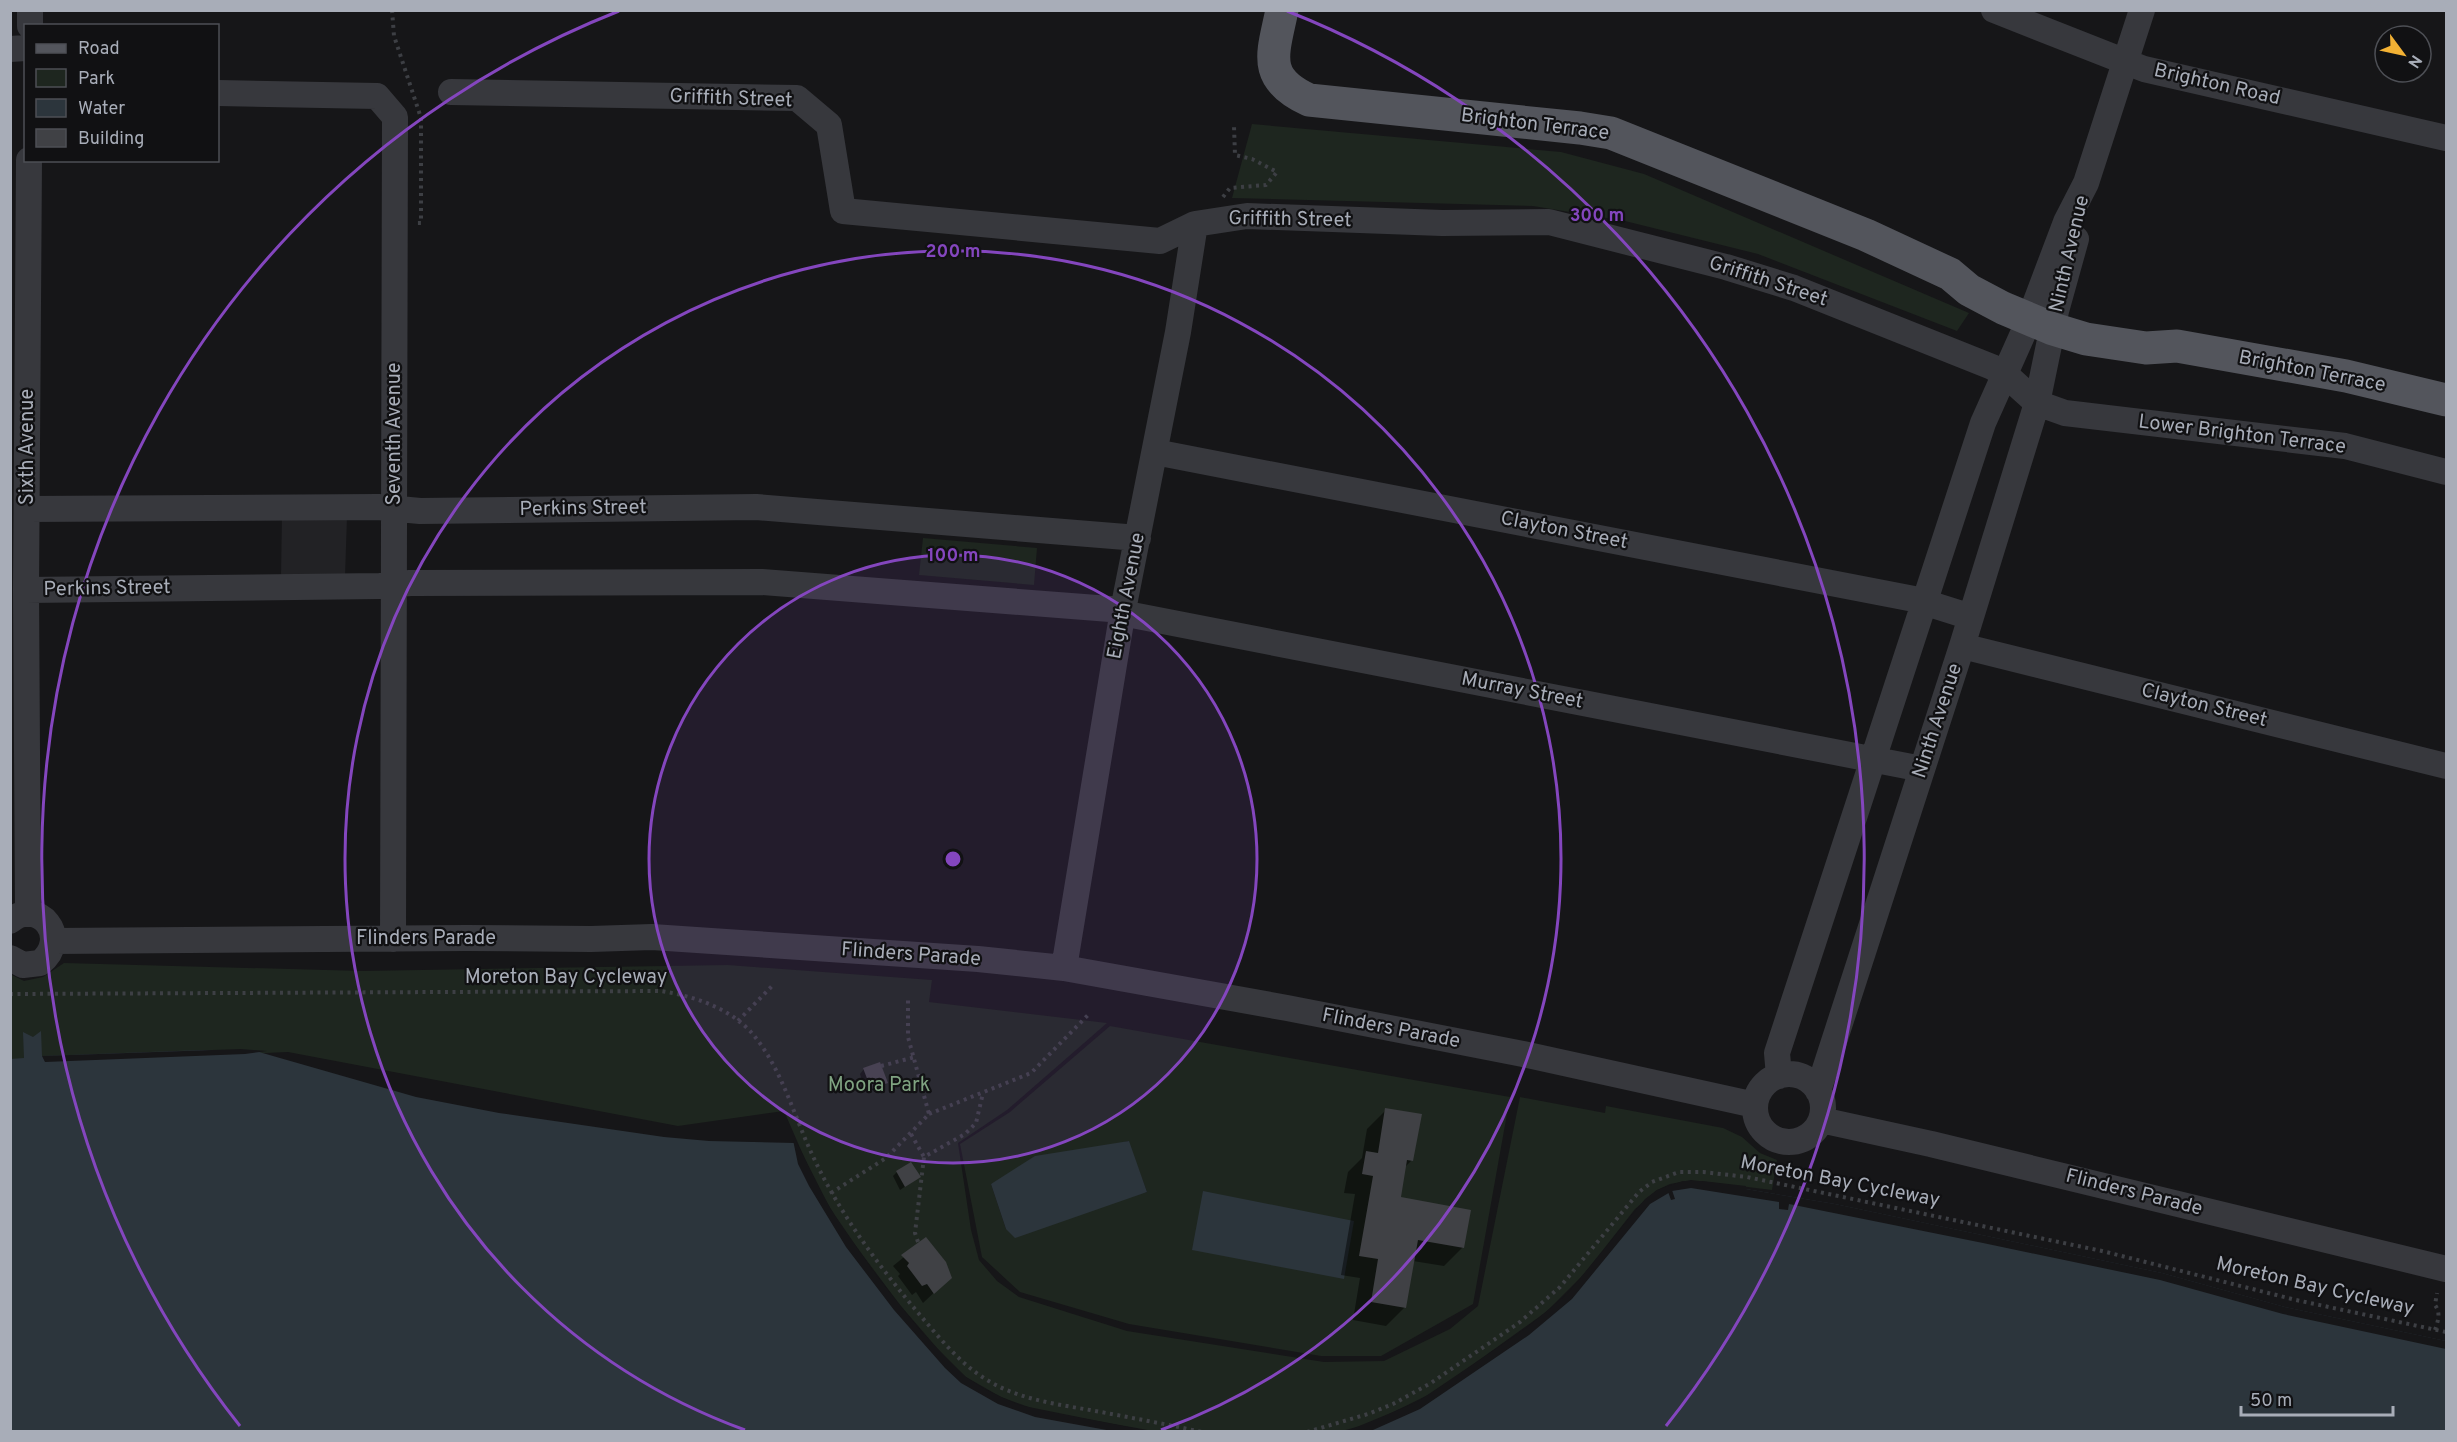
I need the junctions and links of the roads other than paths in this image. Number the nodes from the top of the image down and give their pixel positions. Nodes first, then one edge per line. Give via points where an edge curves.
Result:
1 (1282, 10) edge
2 (1994, 10) edge
3 (2142, 10) edge
4 (2125, 62) junction
5 (451, 92) dead end
6 (219, 93) edge
7 (2446, 138) edge
8 (28, 162) edge
9 (1195, 224) junction
10 (2043, 316) junction
11 (2006, 375) junction
12 (2446, 400) edge
13 (2037, 403) junction
14 (1155, 452) junction
15 (2446, 472) edge
16 (28, 509) junction
17 (395, 510) junction
18 (1138, 538) junction
19 (395, 585) junction
20 (26, 590) junction
21 (1924, 602) junction
22 (1123, 610) junction
23 (1971, 617) junction
24 (1962, 646) junction
25 (1874, 760) junction
26 (2446, 766) edge
27 (1923, 769) junction
28 (19, 918) edge
29 (393, 939) junction
30 (54, 941) junction
31 (10, 958) edge
32 (1064, 968) junction
33 (1779, 1076) junction
34 (1818, 1091) junction
35 (1755, 1105) junction
36 (1821, 1120) junction
37 (2446, 1269) edge

1 - 10 main road, Brighton Terrace via 1273,56 1278,78 1289,91 1309,100 1611,133 1866,235 1950,274 1974,278
2 - 4 street, Brighton Road
3 - 4 street, Ninth Avenue
4 - 7 street, Brighton Road
4 - 10 street, Ninth Avenue via 2086,183 2079,225
5 - 9 street, Griffith Street via 797,98 829,125 843,211 1160,241
6 - 17 street, Seventh Avenue via 376,96 395,117
8 - 16 street, Sixth Avenue
9 - 11 street, Griffith Street via 1247,216 1442,223 1549,222 1794,288
9 - 14 street, Eighth Avenue
10 - 11 street, Ninth Avenue
10 - 12 main road, Brighton Terrace via 2086,339 2136,346 2177,346 2346,376
10 - 13 street, Ninth Avenue
11 - 13 street, Griffith Street
11 - 21 street, Ninth Avenue via 1983,423
13 - 15 street, Lower Brighton Terrace via 2064,413 2345,446
13 - 23 street, Ninth Avenue
14 - 18 street, Eighth Avenue
14 - 21 street, Clayton Street
16 - 17 street, Perkins Street
16 - 20 street, Sixth Avenue
17 - 18 street, Perkins Street via 756,507
17 - 19 street, Seventh Avenue
18 - 22 street, Eighth Avenue
19 - 20 street, Perkins Street
19 - 22 street, Perkins Street via 762,582
19 - 29 street, Seventh Avenue
20 - 28 street, Sixth Avenue
21 - 23 street, Clayton Street
21 - 25 street, Ninth Avenue
22 - 25 street, Murray Street via 1132,615
22 - 32 street, Eighth Avenue
23 - 24 street, Ninth Avenue
24 - 26 street, Clayton Street
24 - 27 street, Ninth Avenue
25 - 27 street, Murray Street
25 - 33 street, Ninth Avenue via 1777,1053
27 - 34 street, Ninth Avenue
28 - 30 street via 37,915 50,925
29 - 30 street, Flinders Parade
29 - 32 street, Flinders Parade via 651,937
30 - 31 street via 52,950 40,963 23,965
32 - 35 street, Flinders Parade via 1502,1050
33 - 34 street via 1801,1076
33 - 35 street via 1763,1087
34 - 36 street via 1822,1100
35 - 36 street via 1760,1126 1776,1140 1797,1142 1808,1137
36 - 37 street, Flinders Parade

